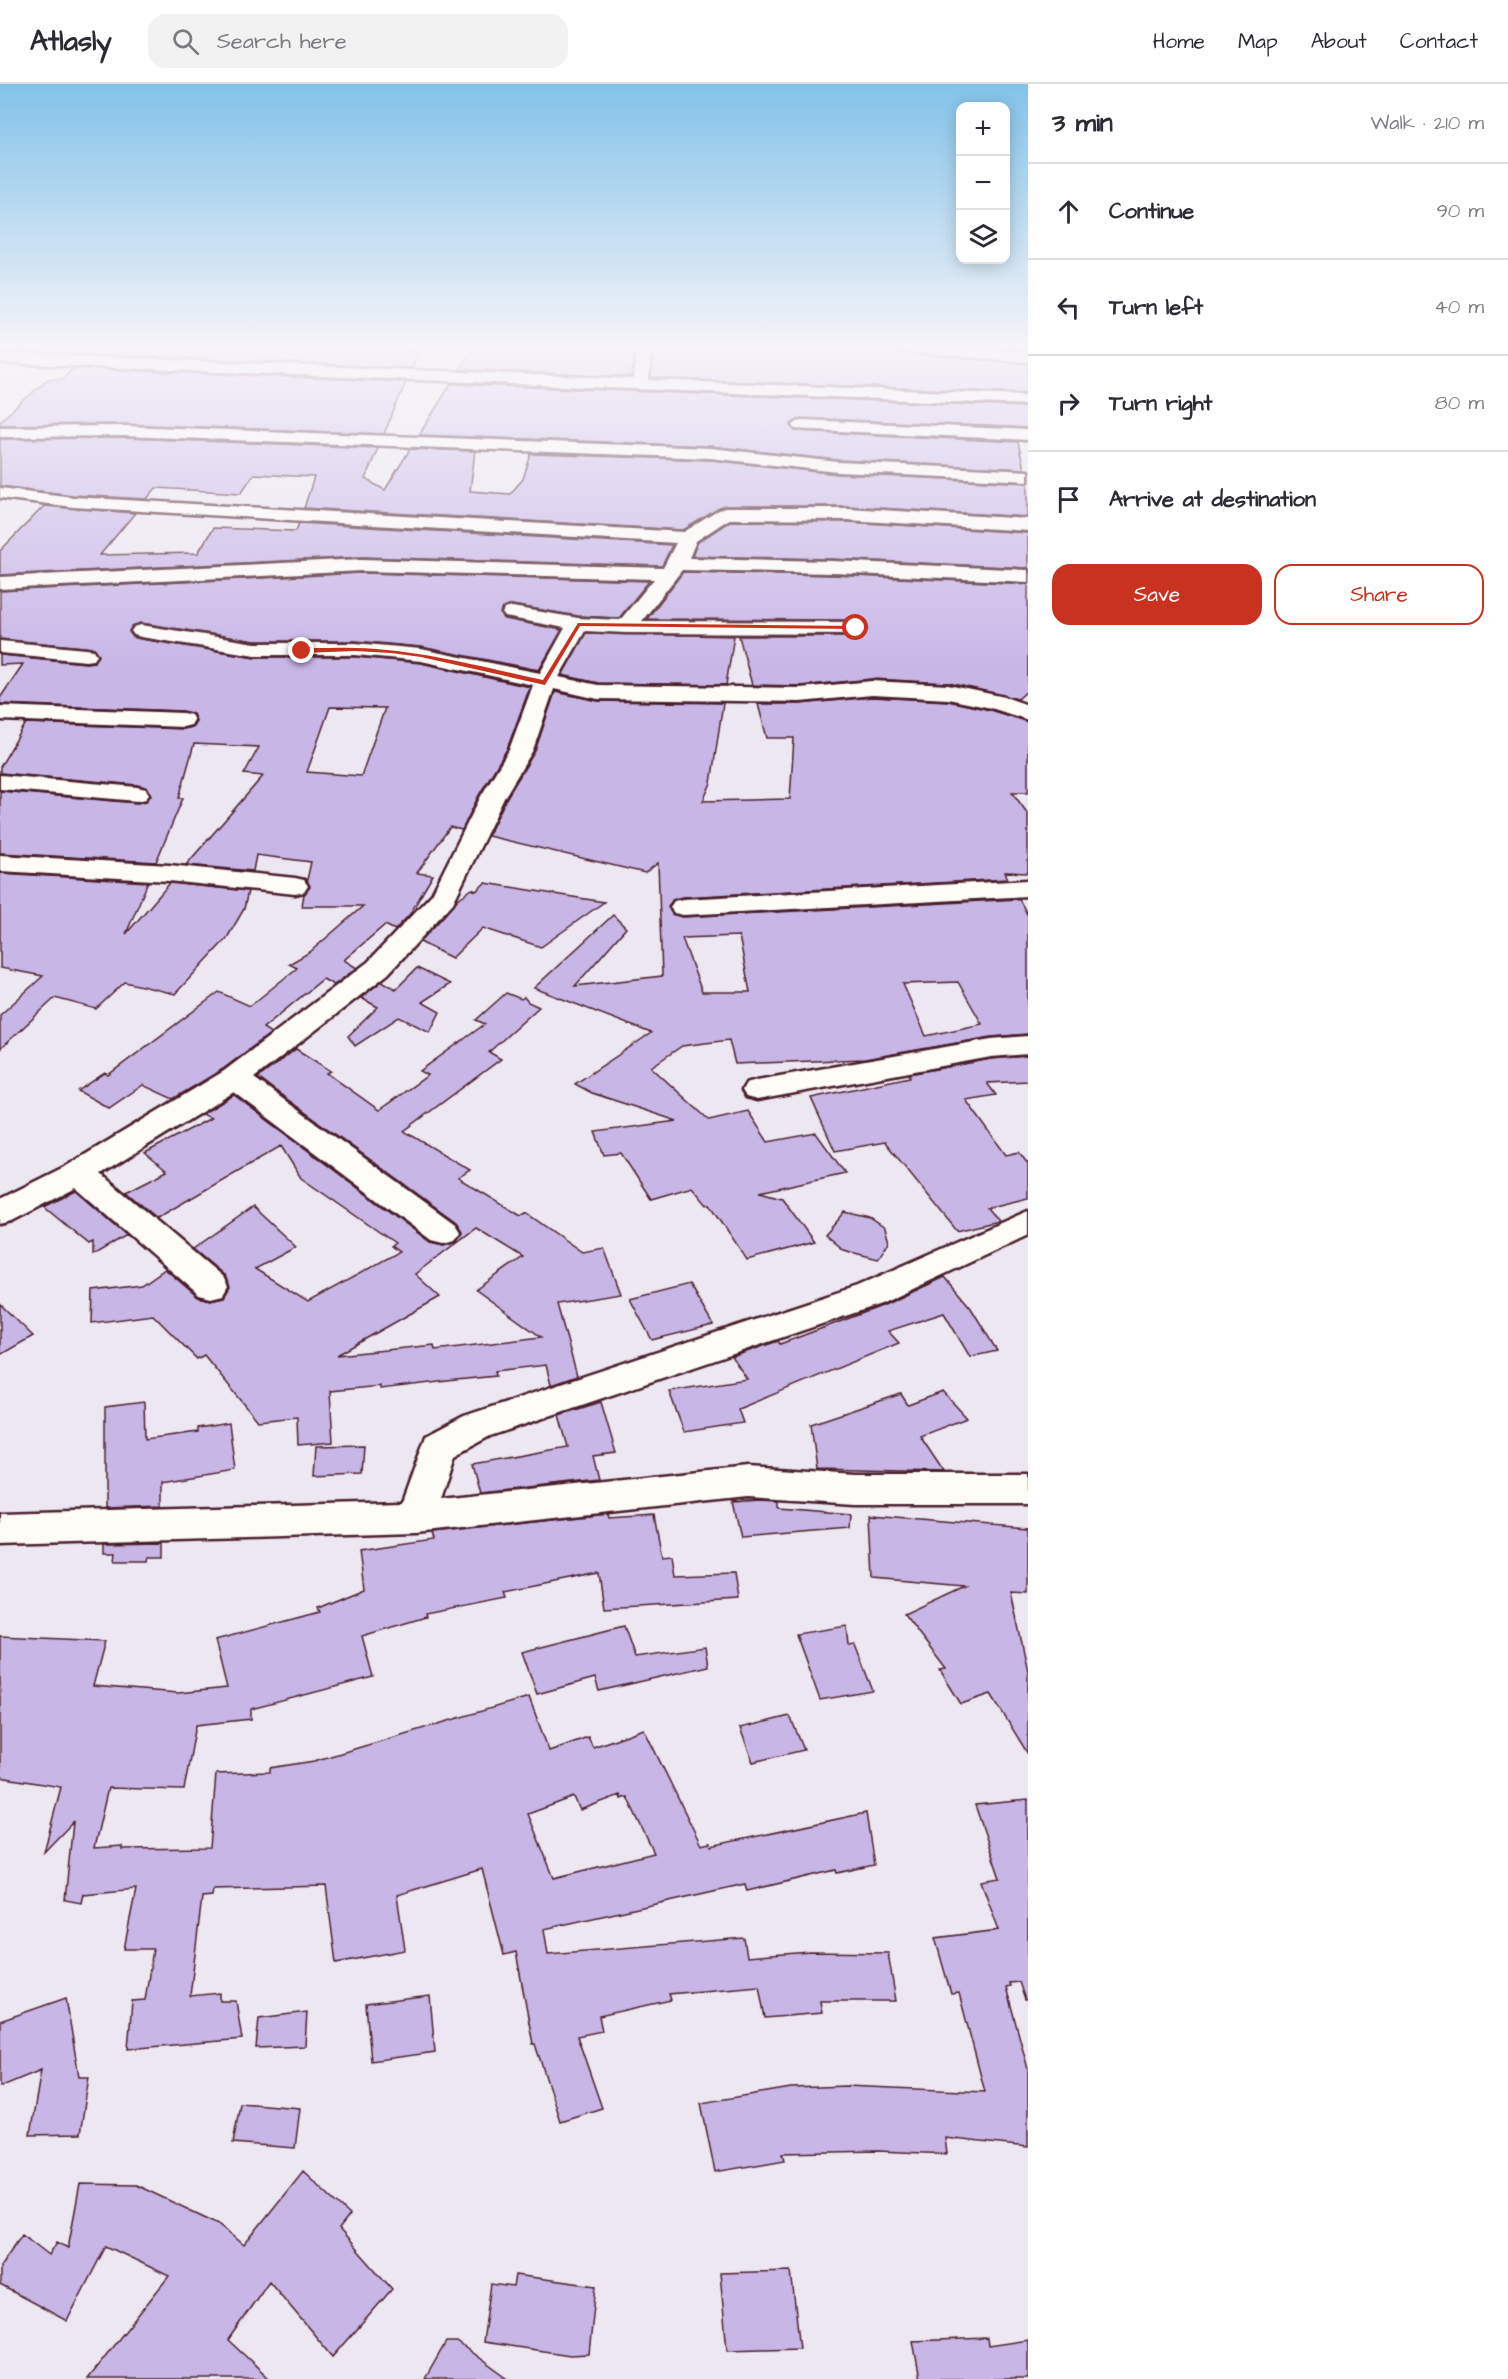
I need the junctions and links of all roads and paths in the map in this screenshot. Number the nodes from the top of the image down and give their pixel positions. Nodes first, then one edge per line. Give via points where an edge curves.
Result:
1 (711, 453) edge
2 (772, 453) edge
3 (766, 459) junction
4 (1028, 476) edge
5 (0, 493) edge
6 (1028, 525) edge
7 (688, 538) junction
8 (672, 569) junction
9 (1028, 576) edge
10 (0, 584) edge
11 (512, 613) dead end
12 (578, 624) junction
13 (627, 627) junction
14 (856, 628) dead end
15 (141, 631) dead end
16 (0, 647) edge
17 (86, 655) dead end
18 (545, 683) junction
19 (0, 713) edge
20 (1028, 713) edge
21 (183, 720) dead end
22 (0, 782) edge
23 (137, 794) dead end
24 (0, 863) edge
25 (295, 886) dead end
26 (1028, 888) edge
27 (683, 907) dead end
28 (1028, 1045) edge
29 (235, 1078) junction
30 (757, 1090) dead end
31 (79, 1173) junction
32 (0, 1213) edge
33 (1028, 1222) edge
34 (443, 1232) dead end
35 (211, 1286) dead end
36 (1028, 1490) edge
37 (416, 1517) junction
38 (0, 1529) edge

1 - 3 street
2 - 3 street
3 - 4 street via 838,467
5 - 7 street via 73,502
6 - 7 street via 847,514 725,514
7 - 8 street
8 - 9 street via 832,567
8 - 10 street via 362,565
8 - 13 street
11 - 12 street
12 - 13 street
12 - 18 street
13 - 14 street
15 - 18 street via 255,649 391,651
16 - 17 street
18 - 20 street via 598,692 800,694 872,688 948,692
18 - 29 street via 521,750 493,796 444,897 378,968
19 - 21 street
22 - 23 street
24 - 25 street via 169,873
26 - 27 street
28 - 30 street via 991,1048
29 - 31 street
29 - 34 street
31 - 32 street
31 - 35 street
33 - 37 street via 869,1295 477,1426 439,1446
36 - 37 street via 855,1489 748,1482
37 - 38 street

